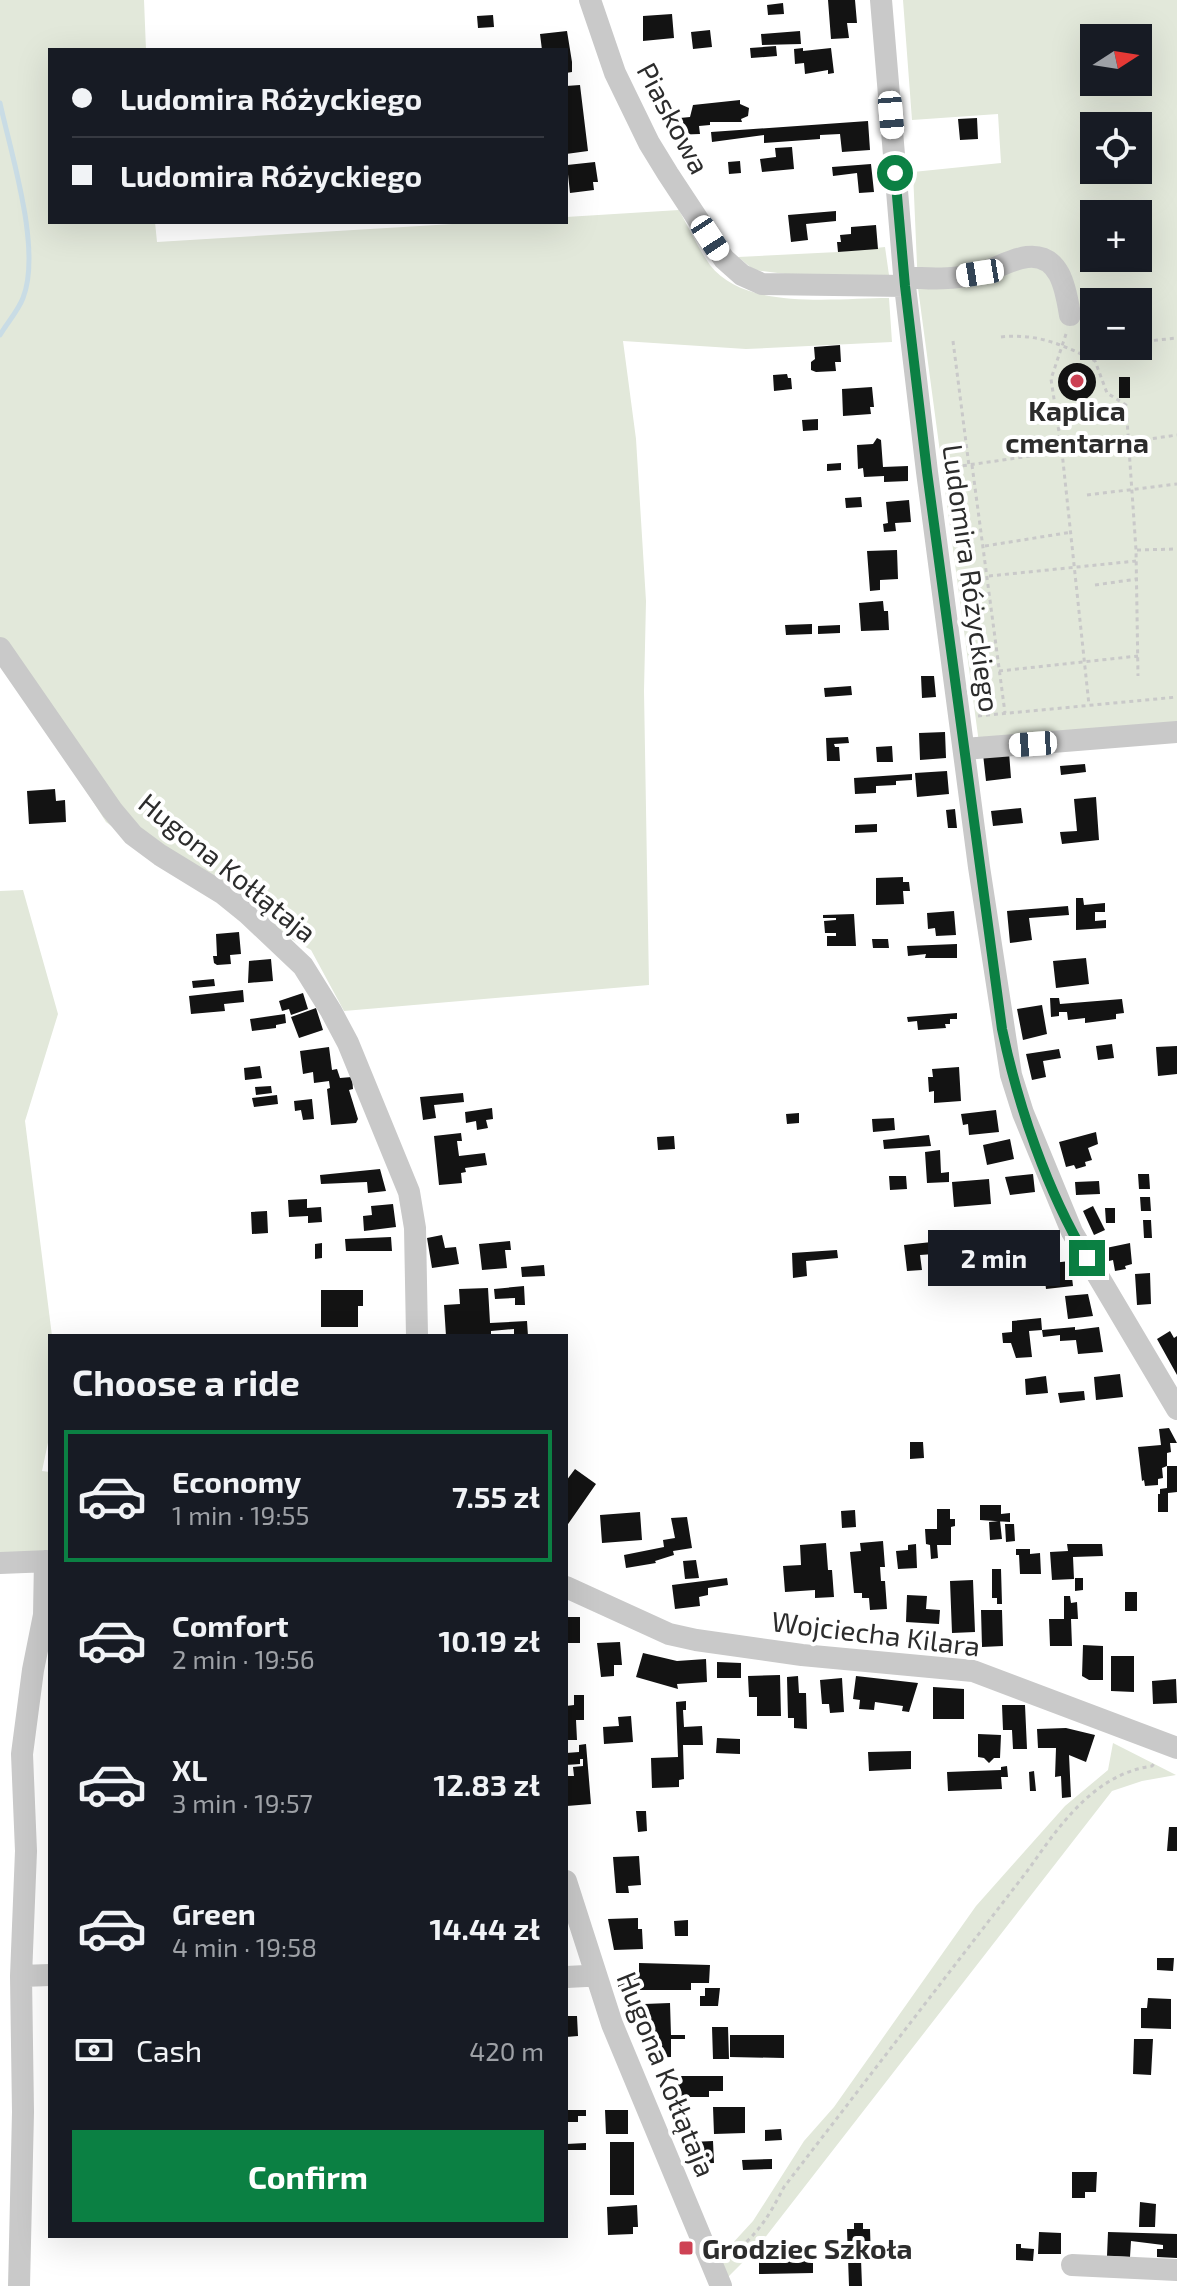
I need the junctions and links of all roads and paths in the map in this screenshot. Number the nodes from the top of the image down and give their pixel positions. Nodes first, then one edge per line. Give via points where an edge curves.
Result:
1 (590, 0) edge
2 (881, 0) edge
3 (904, 282) junction
4 (1070, 315) joint
5 (1001, 337) dead end
6 (1177, 338) edge
7 (953, 341) dead end
8 (1152, 341) edge
9 (1062, 344) junction
10 (1177, 435) edge
11 (1128, 442) junction
12 (1062, 452) junction
13 (971, 466) junction
14 (940, 470) dead end
15 (1177, 484) edge
16 (1131, 489) junction
17 (1087, 495) dead end
18 (1072, 532) junction
19 (983, 547) junction
20 (1177, 549) edge
21 (1136, 550) junction
22 (1136, 561) junction
23 (1075, 566) junction
24 (987, 576) junction
25 (1137, 579) junction
26 (1095, 585) dead end
27 (3, 641) edge
28 (1138, 656) junction
29 (1085, 663) junction
30 (999, 671) junction
31 (9, 675) edge
32 (1138, 676) dead end
33 (1177, 697) edge
34 (1089, 705) junction
35 (1005, 713) junction
36 (971, 717) dead end
37 (1177, 732) edge
38 (964, 749) junction
39 (417, 1334) edge
40 (1177, 1409) edge
41 (48, 1561) edge
42 (0, 1563) edge
43 (568, 1588) edge
44 (1172, 1746) edge
45 (568, 1887) edge
46 (595, 1972) junction
47 (48, 1975) edge
48 (21, 1976) junction
49 (568, 1977) edge
50 (1072, 2265) dead end
51 (1177, 2270) edge
52 (717, 2276) edge
53 (19, 2286) edge

1 - 3 street, Piaskowa via 615,73 649,143 724,259 762,284
2 - 3 street, Ludomira Różyckiego
3 - 4 street, Piaskowa via 980,273 1029,256 1045,259 1065,286
3 - 38 street, Ludomira Różyckiego
4 - 9 path
5 - 9 path
6 - 8 path
7 - 13 path
9 - 11 path via 1095,361 1107,393 1126,405
9 - 12 path via 1051,379
10 - 11 path
11 - 12 path
11 - 16 path
12 - 13 path
12 - 18 path
13 - 14 path
13 - 19 path
15 - 16 path
16 - 17 path
16 - 21 path
18 - 19 path
18 - 23 path
19 - 24 path
20 - 21 path
21 - 22 path
22 - 23 path
22 - 25 path
23 - 24 path
23 - 29 path
24 - 30 path
25 - 26 path
25 - 28 path
27 - 31 street, Hugona Kołłątaja
28 - 29 path
28 - 32 path
29 - 30 path
29 - 34 path
30 - 35 path
31 - 39 street, Hugona Kołłątaja via 133,835 248,914 303,966 331,1011 409,1192
33 - 34 path
34 - 35 path
35 - 36 path
37 - 38 street
38 - 40 street, Ludomira Różyckiego via 1002,1029 1023,1113 1072,1232
41 - 42 street
41 - 48 street via 22,1754 26,1851
43 - 44 street, Wojciecha Kilara via 669,1634 696,1640 973,1671
44 - 52 path via 1152,1766 1113,1778 1060,1826 784,2187 765,2223
45 - 46 street, Hugona Kołłątaja
46 - 49 street
46 - 52 street, Hugona Kołłątaja
47 - 48 street
48 - 53 street
50 - 51 street

